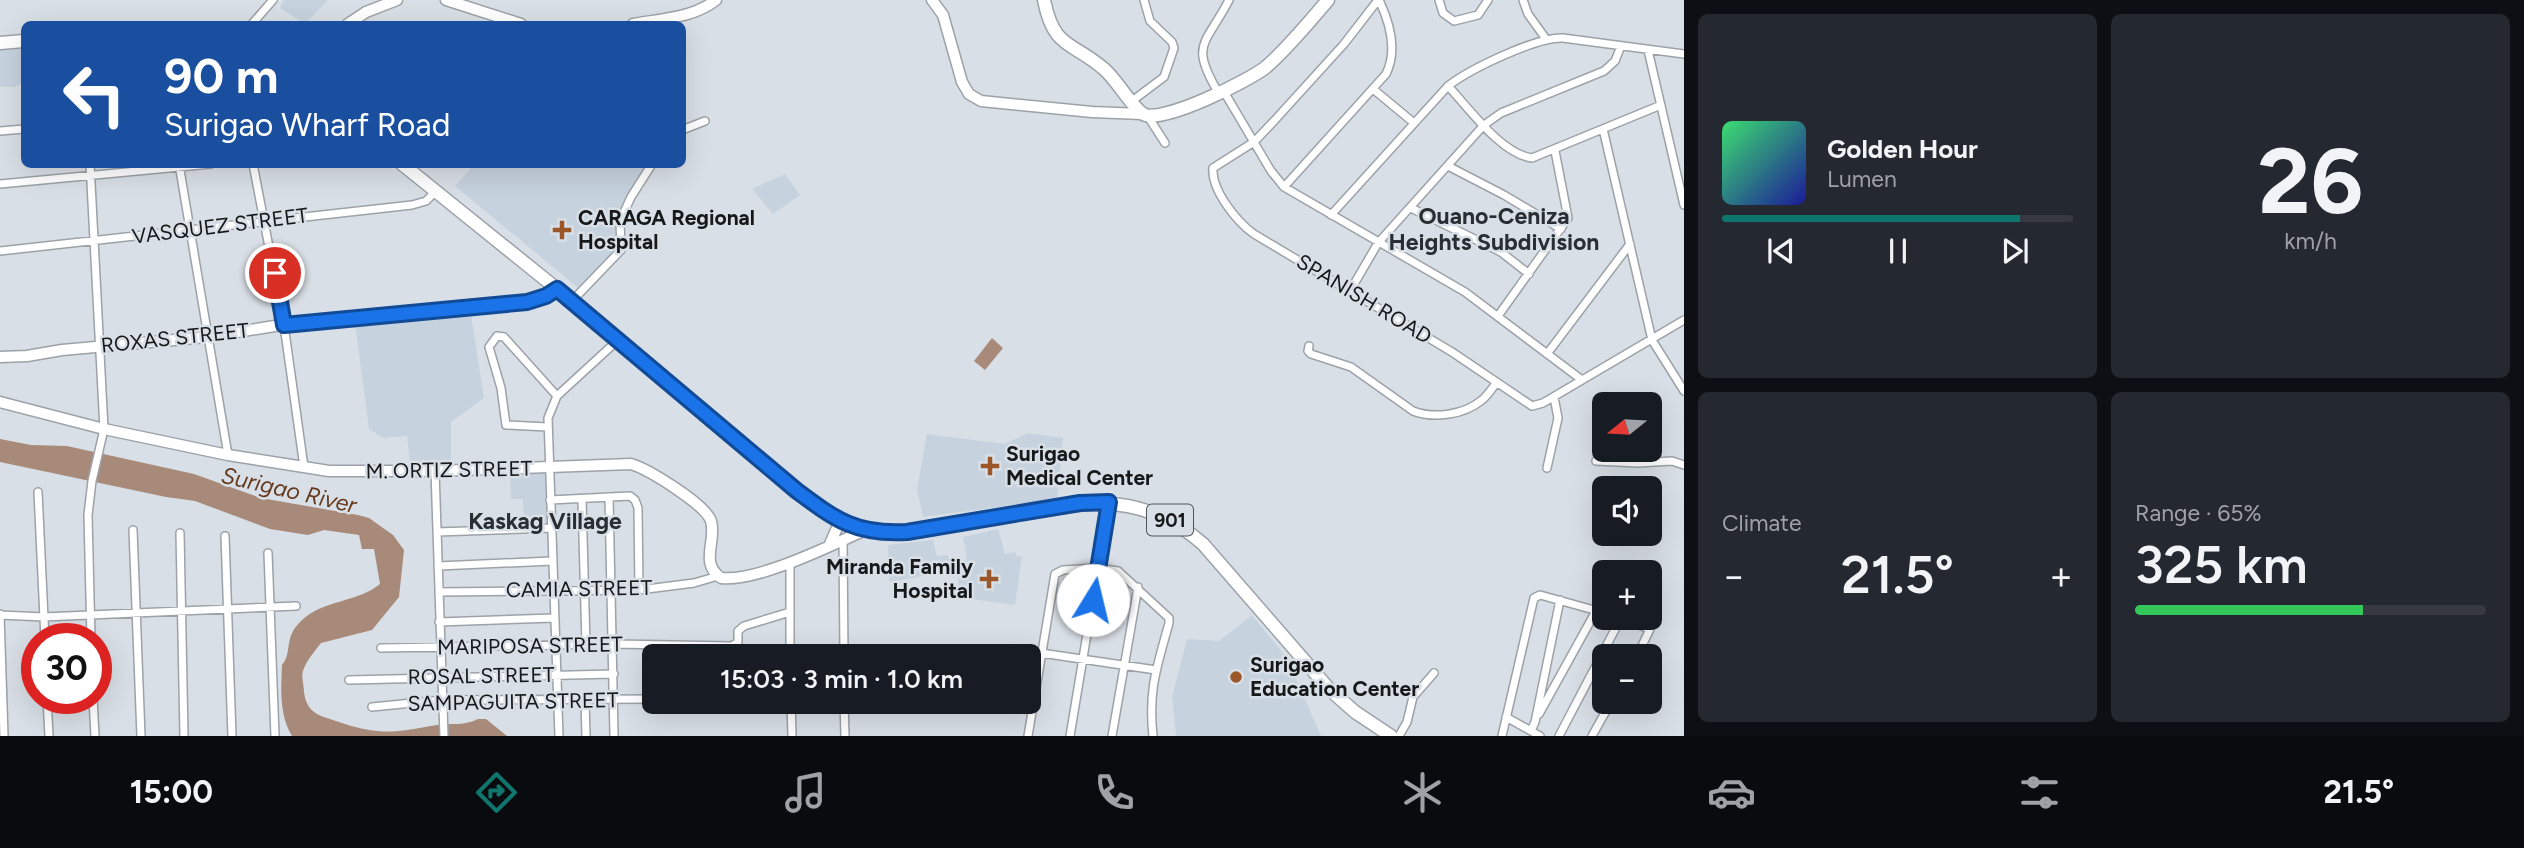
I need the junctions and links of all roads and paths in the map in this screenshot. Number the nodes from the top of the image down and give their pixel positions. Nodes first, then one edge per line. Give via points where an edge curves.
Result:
1 (272, 0) edge
2 (397, 0) edge
3 (446, 0) edge
4 (716, 0) edge
5 (932, 0) edge
6 (1044, 0) edge
7 (1144, 0) edge
8 (1229, 0) edge
9 (1328, 0) edge
10 (1379, 0) edge
11 (1438, 0) edge
12 (1488, 0) edge
13 (1523, 0) edge
14 (254, 21) edge
15 (352, 21) edge
16 (512, 21) edge
17 (650, 21) edge
18 (1546, 39) junction
19 (21, 41) edge
20 (0, 43) edge
21 (1621, 46) junction
22 (1648, 50) junction
23 (1684, 54) edge
24 (1448, 86) junction
25 (1373, 89) junction
26 (1221, 91) junction
27 (1132, 101) junction
28 (1661, 105) junction
29 (1144, 114) junction
30 (705, 121) dead end
31 (1413, 123) junction
32 (1484, 125) junction
33 (686, 128) edge
34 (21, 129) edge
35 (1603, 129) junction
36 (0, 131) edge
37 (1254, 142) junction
38 (1165, 143) dead end
39 (1555, 150) junction
40 (1448, 166) junction
41 (90, 168) edge
42 (161, 168) edge
43 (179, 168) edge
44 (254, 168) edge
45 (407, 168) edge
46 (649, 168) edge
47 (90, 176) junction
48 (0, 184) edge
49 (1284, 187) junction
50 (436, 191) junction
51 (1684, 205) edge
52 (1411, 208) junction
53 (1331, 215) junction
54 (265, 221) junction
55 (1562, 229) junction
56 (190, 230) junction
57 (92, 241) junction
58 (1378, 243) junction
59 (1630, 244) junction
60 (0, 251) edge
61 (1529, 274) junction
62 (557, 289) junction
63 (1350, 290) junction
64 (572, 301) junction
65 (1498, 316) junction
66 (1684, 320) edge
67 (284, 325) junction
68 (208, 337) junction
69 (618, 340) junction
70 (1652, 340) junction
71 (99, 346) junction
72 (1309, 346) dead end
73 (1547, 354) junction
74 (0, 357) edge
75 (1582, 380) junction
76 (1496, 383) junction
77 (1684, 391) edge
78 (557, 396) junction
79 (1554, 397) junction
80 (0, 402) edge
81 (547, 427) junction
82 (104, 429) junction
83 (228, 455) junction
84 (1617, 462) edge
85 (1655, 462) edge
86 (1662, 462) edge
87 (1684, 465) edge
88 (304, 467) junction
89 (549, 468) junction
90 (1547, 468) dead end
91 (435, 471) junction
92 (38, 492) dead end
93 (609, 497) junction
94 (582, 499) junction
95 (550, 500) junction
96 (1109, 502) junction
97 (840, 521) junction
98 (551, 528) junction
99 (133, 530) dead end
100 (864, 530) junction
101 (437, 532) junction
102 (180, 533) dead end
103 (225, 536) dead end
104 (843, 540) junction
105 (829, 546) junction
106 (268, 553) dead end
107 (552, 561) junction
108 (790, 562) junction
109 (438, 566) junction
110 (1098, 568) junction
111 (718, 576) junction
112 (1138, 587) junction
113 (553, 589) junction
114 (612, 589) junction
115 (584, 590) junction
116 (639, 590) junction
117 (439, 592) junction
118 (1560, 600) junction
119 (296, 606) dead end
120 (269, 607) junction
121 (228, 609) junction
122 (1592, 610) edge
123 (181, 612) junction
124 (790, 612) junction
125 (136, 613) junction
126 (0, 615) edge
127 (90, 615) junction
128 (44, 617) junction
129 (554, 618) junction
130 (439, 622) junction
131 (44, 623) edge
132 (90, 623) edge
133 (1592, 626) edge
134 (1614, 630) edge
135 (612, 644) junction
136 (790, 644) edge
137 (844, 644) edge
138 (586, 645) junction
139 (440, 646) junction
140 (554, 646) junction
141 (381, 648) dead end
142 (1041, 653) joint
143 (1084, 660) junction
144 (1123, 666) junction
145 (1156, 670) junction
146 (1434, 673) dead end
147 (555, 674) junction
148 (614, 674) junction
149 (440, 676) junction
150 (349, 680) dead end
151 (642, 699) edge
152 (557, 700) junction
153 (614, 700) junction
154 (442, 701) junction
155 (585, 701) junction
156 (372, 707) dead end
157 (48, 714) edge
158 (94, 714) edge
159 (791, 714) edge
160 (844, 714) edge
161 (1031, 714) edge
162 (1604, 714) edge
163 (1506, 717) junction
164 (1535, 722) junction
165 (1531, 731) junction
166 (4, 736) edge
167 (49, 736) edge
168 (95, 736) edge
169 (141, 736) edge
170 (184, 736) edge
171 (232, 736) edge
172 (275, 736) edge
173 (444, 736) edge
174 (559, 736) edge
175 (586, 736) edge
176 (614, 736) edge
177 (792, 736) edge
178 (845, 736) edge
179 (1028, 736) edge
180 (1070, 736) edge
181 (1112, 736) edge
182 (1153, 736) edge
183 (1391, 736) edge
184 (1399, 736) edge
185 (1502, 736) edge
186 (1540, 736) edge
187 (1559, 736) edge
188 (1592, 736) edge

1 - 14 street
2 - 15 street
3 - 16 street
4 - 17 street via 701,10
5 - 29 street via 943,15 965,89 975,98
6 - 27 main road via 1058,37 1103,68
7 - 27 street via 1150,21 1172,42 1174,52 1164,77
8 - 26 street via 1201,51 1203,66
9 - 26 main road via 1270,63
10 - 25 street via 1389,23 1392,57 1387,75
10 - 37 street
11 - 12 street via 1443,13 1454,21 1478,15
13 - 18 street
18 - 21 street
18 - 24 street
19 - 20 main road
21 - 22 street
21 - 32 street via 1604,71 1501,113
22 - 23 street
22 - 28 street
24 - 31 street
24 - 32 street
25 - 31 street
25 - 49 street
26 - 29 main road via 1170,112
26 - 37 street
27 - 29 main road
28 - 35 street
28 - 51 street
29 - 38 street
30 - 33 street
31 - 53 street
32 - 39 street via 1510,150 1525,157
32 - 40 street
34 - 36 street
35 - 39 street
35 - 59 street
37 - 49 street
37 - 63 street, SPANISH ROAD via 1213,168 1228,207 1254,234
39 - 55 street via 1568,211
40 - 52 street
40 - 55 street
41 - 47 street
42 - 47 street
43 - 56 street
44 - 54 street
45 - 50 main road, 901
46 - 64 street via 620,221 621,250
47 - 48 street
47 - 57 street
49 - 53 street
50 - 54 street, VASQUEZ STREET via 426,201 411,205
50 - 62 main road, 901
52 - 58 street
52 - 61 street via 1501,252
53 - 58 street
54 - 56 street, VASQUEZ STREET
54 - 67 street
55 - 61 street
56 - 57 street, VASQUEZ STREET
56 - 68 street
57 - 60 street, VASQUEZ STREET
57 - 71 street
58 - 63 street
58 - 65 street via 1456,286
59 - 70 street
59 - 73 street
61 - 65 street
62 - 64 main road, 901
62 - 67 street, ROXAS STREET via 527,302
63 - 76 street, SPANISH ROAD
64 - 69 main road, 901
65 - 73 street
66 - 70 street, SPANISH ROAD
67 - 68 street, ROXAS STREET
67 - 88 street
68 - 71 street, ROXAS STREET
68 - 83 street
69 - 78 street
69 - 97 main road, 901 via 797,491
70 - 75 street, SPANISH ROAD
70 - 77 street
71 - 74 street, ROXAS STREET
71 - 82 street
72 - 76 street via 1311,354 1351,367 1424,416 1441,416 1479,403
73 - 75 street
75 - 79 street, SPANISH ROAD
76 - 79 street, SPANISH ROAD via 1532,406
78 - 81 street
78 - 81 street via 504,337 497,336 489,351 506,425
79 - 90 street via 1559,418
80 - 82 street, M. ORTIZ STREET
81 - 89 street
82 - 83 street, M. ORTIZ STREET
82 - 127 street via 88,515
83 - 88 street, M. ORTIZ STREET
84 - 85 street
86 - 87 street
88 - 91 street, M. ORTIZ STREET via 346,472
89 - 91 street, M. ORTIZ STREET
89 - 95 street
89 - 111 street, M. ORTIZ STREET via 622,463 644,468 707,514 712,533 709,561
91 - 101 street
92 - 128 street
93 - 94 street
93 - 114 street
93 - 116 street via 630,496 638,508
94 - 95 street
94 - 115 street
95 - 98 street
96 - 100 main road, 901 via 907,532
96 - 110 street
96 - 183 main road, 901 via 1148,510 1191,534 1329,690
97 - 100 main road, 901
97 - 105 street
98 - 101 street
98 - 107 street
99 - 125 street
100 - 104 street
101 - 109 street
102 - 123 street
103 - 121 street
104 - 105 street
104 - 137 street
105 - 108 street
106 - 120 street
107 - 109 street
107 - 113 street
108 - 111 street via 733,578
108 - 124 street
109 - 117 street
110 - 112 street via 1118,571
110 - 142 street via 1055,574
110 - 143 street
111 - 116 street, CAMIA STREET
112 - 144 street
112 - 145 street via 1170,621
113 - 115 street, CAMIA STREET
113 - 117 street, CAMIA STREET
113 - 129 street
114 - 115 street, CAMIA STREET
114 - 116 street, CAMIA STREET
114 - 135 street
115 - 138 street
117 - 130 street
118 - 122 street
118 - 163 street via 1541,595 1532,600
118 - 164 street
119 - 120 street
120 - 121 street
120 - 172 street
121 - 123 street
121 - 171 street
123 - 125 street
123 - 170 street
124 - 135 street, MARIPOSA STREET via 740,628 738,642 732,646
124 - 136 street
125 - 127 street
125 - 169 street
126 - 128 street
126 - 166 street
127 - 128 street
127 - 132 street
128 - 131 street
129 - 130 street
129 - 140 street
130 - 139 street
133 - 164 street
134 - 187 street
135 - 138 street, MARIPOSA STREET
135 - 148 street
138 - 140 street, MARIPOSA STREET
139 - 140 street, MARIPOSA STREET
139 - 141 street, MARIPOSA STREET
139 - 149 street
140 - 147 street
142 - 143 street
143 - 144 street
143 - 180 street
144 - 145 street
144 - 181 street
145 - 182 street via 1150,699
146 - 184 street via 1413,696
147 - 148 street, ROSAL STREET
147 - 149 street, ROSAL STREET
147 - 152 street
148 - 153 street
149 - 150 street, ROSAL STREET
149 - 154 street
151 - 153 street, SAMPAGUITA STREET
152 - 154 street, SAMPAGUITA STREET
152 - 155 street, SAMPAGUITA STREET
152 - 174 street
153 - 155 street, SAMPAGUITA STREET
153 - 176 street
154 - 156 street, SAMPAGUITA STREET
154 - 173 street
155 - 175 street
157 - 167 street
158 - 168 street
159 - 177 street
160 - 178 street
161 - 179 street
162 - 188 street
163 - 165 street
163 - 185 street
164 - 165 street
165 - 186 street

